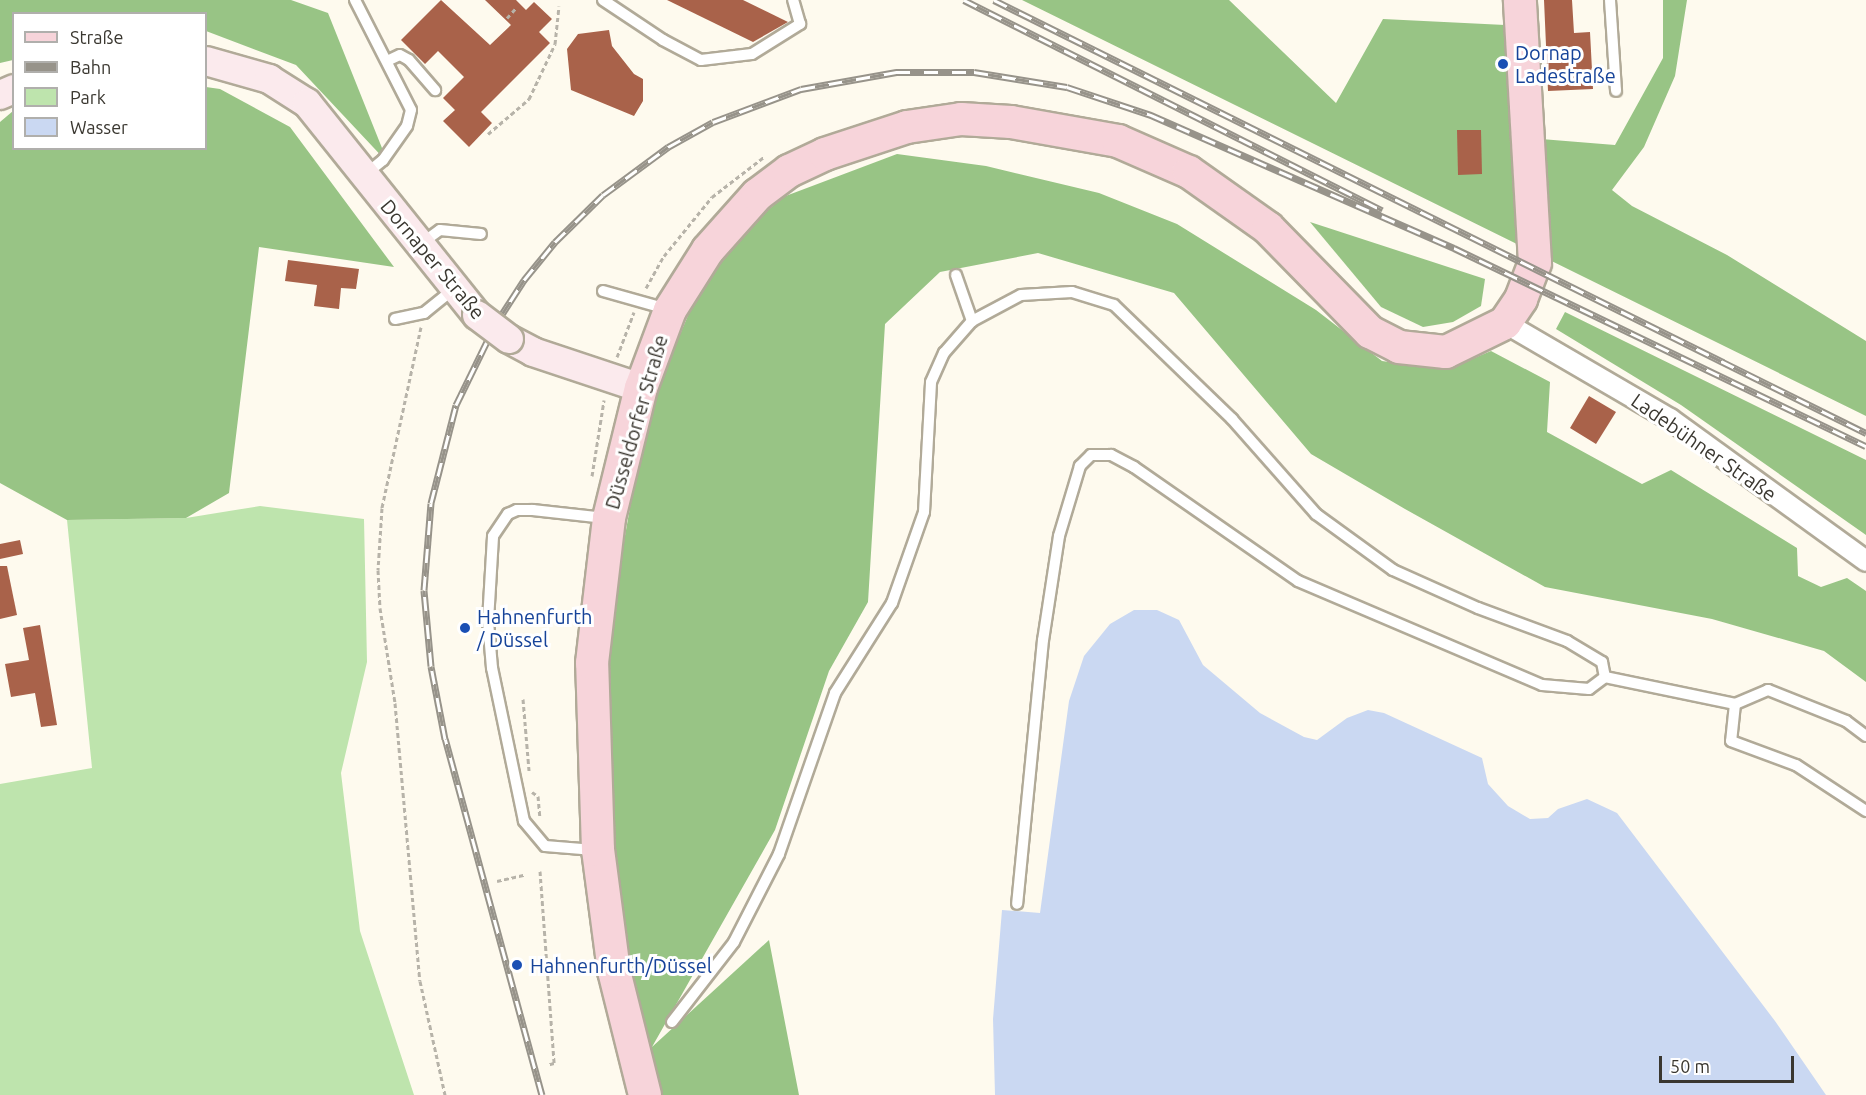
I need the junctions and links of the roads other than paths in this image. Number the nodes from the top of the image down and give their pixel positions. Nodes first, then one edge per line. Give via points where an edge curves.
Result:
1 (355, 0) edge
2 (603, 0) edge
3 (793, 0) edge
4 (1520, 0) edge
5 (1610, 0) edge
6 (207, 61) edge
7 (387, 61) junction
8 (435, 90) dead end
9 (1616, 91) dead end
10 (364, 176) junction
11 (481, 234) dead end
12 (419, 245) junction
13 (956, 275) dead end
14 (454, 289) junction
15 (603, 291) dead end
16 (670, 310) junction
17 (395, 319) dead end
18 (972, 321) junction
19 (1505, 323) junction
20 (641, 388) junction
21 (609, 518) junction
22 (1866, 561) edge
23 (1605, 677) junction
24 (1735, 704) junction
25 (1866, 736) edge
26 (1866, 811) edge
27 (598, 850) junction
28 (1017, 904) dead end
29 (672, 1022) dead end
30 (645, 1095) edge

1 - 7 lane
2 - 3 lane via 701,60 752,54 800,24
4 - 19 main road via 1535,264 1521,299
5 - 9 lane
6 - 10 main road, Dornaper Straße via 269,78 307,102
7 - 8 lane via 400,55 409,60
7 - 10 lane via 411,110 407,126 383,160
10 - 12 main road, Dornaper Straße
11 - 12 lane via 440,231
12 - 14 main road, Dornaper Straße
13 - 18 lane
14 - 17 lane via 424,313
14 - 20 main road, Dornaper Straße, bridge via 477,315 533,352
15 - 16 lane
16 - 19 main road, Düsseldorfer Straße via 708,250 736,216 789,171 892,130 982,119 1118,141 1188,172 1247,210 1358,322 1399,347 1446,352
16 - 20 main road, Düsseldorfer Straße
18 - 23 lane via 1020,295 1072,292 1114,305 1232,419 1316,514 1393,570 1478,608 1567,641 1602,662
18 - 29 lane via 945,353 931,382 924,512 892,603 835,693 778,854 734,942
19 - 22 street, Ladebühner Straße via 1670,418
20 - 21 main road, Düsseldorfer Straße
21 - 27 main road, Düsseldorfer Straße via 592,663
21 - 27 lane via 533,510 508,514 493,536 488,621 492,668 524,821 545,846
23 - 24 lane
23 - 28 lane via 1589,689 1542,685 1308,585 1134,467 1111,455 1091,456 1080,466 1059,536 1043,640
24 - 25 lane via 1768,690 1846,721
24 - 26 lane via 1731,741 1796,765
27 - 30 main road, Düsseldorfer Straße via 614,971

